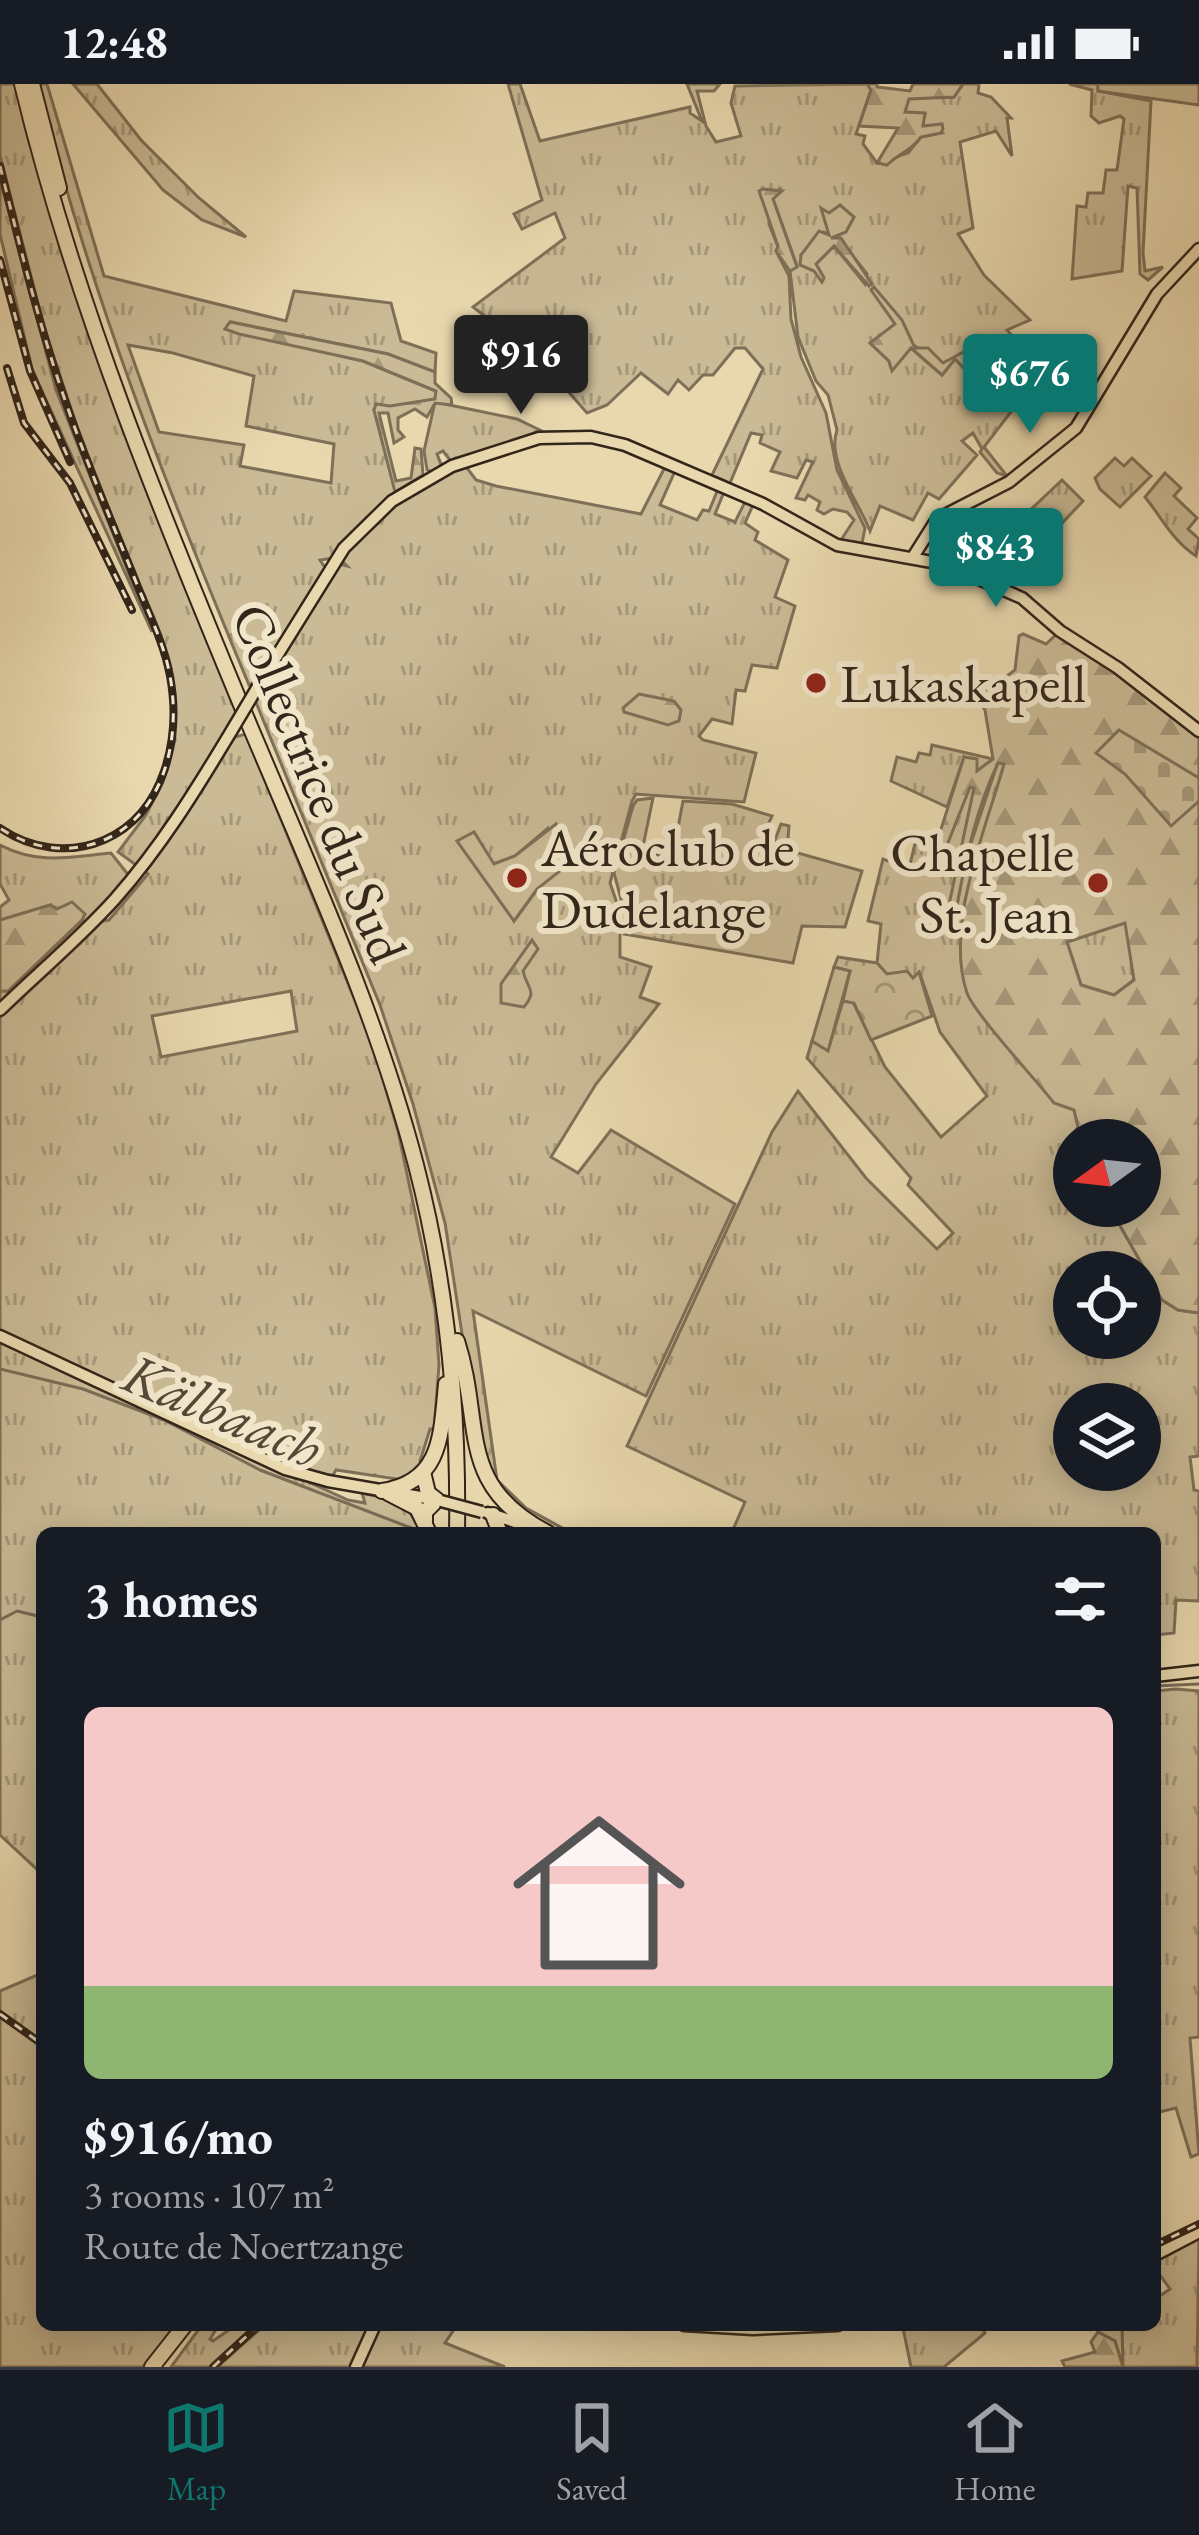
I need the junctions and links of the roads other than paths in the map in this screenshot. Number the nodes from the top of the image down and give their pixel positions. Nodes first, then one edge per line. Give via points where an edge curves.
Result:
1 (22, 84) edge
2 (32, 84) edge
3 (1199, 249) edge
4 (915, 556) junction
5 (1199, 731) edge
6 (0, 1010) edge
7 (0, 1336) edge
8 (453, 1339) junction
9 (424, 1476) junction
10 (382, 1491) junction
11 (497, 1498) junction
12 (439, 1501) junction
13 (488, 1513) junction
14 (427, 1527) edge
15 (461, 1527) edge
16 (496, 1527) edge
17 (529, 1527) edge
18 (536, 1527) edge
19 (1199, 1671) edge
20 (1161, 1675) edge
21 (1199, 2232) edge
22 (1161, 2252) edge
23 (179, 2331) edge
24 (191, 2331) edge
25 (372, 2331) edge
26 (152, 2367) edge
27 (164, 2367) edge
28 (356, 2367) edge

1 - 8 highway, Collectrice du Sud via 139,451 381,1048
2 - 8 highway, Collectrice du Sud via 81,260 146,445 395,1062 439,1225
3 - 4 main road via 1157,294 1076,428 1010,482 937,519
4 - 5 main road via 1006,588
4 - 6 main road, bridge via 852,550 652,455 591,437 527,440 429,477 344,548 171,829 96,919
7 - 10 main road via 285,1468
8 - 9 highway
8 - 11 highway
8 - 15 highway, Collectrice du Sud
9 - 10 highway
9 - 12 highway
10 - 12 main road
10 - 14 highway via 406,1499
11 - 13 highway
11 - 18 highway
12 - 13 main road, bridge
12 - 14 highway via 425,1512
13 - 16 highway
13 - 17 main road
19 - 20 main road
21 - 22 main road
23 - 26 highway
24 - 27 highway
25 - 28 main road

